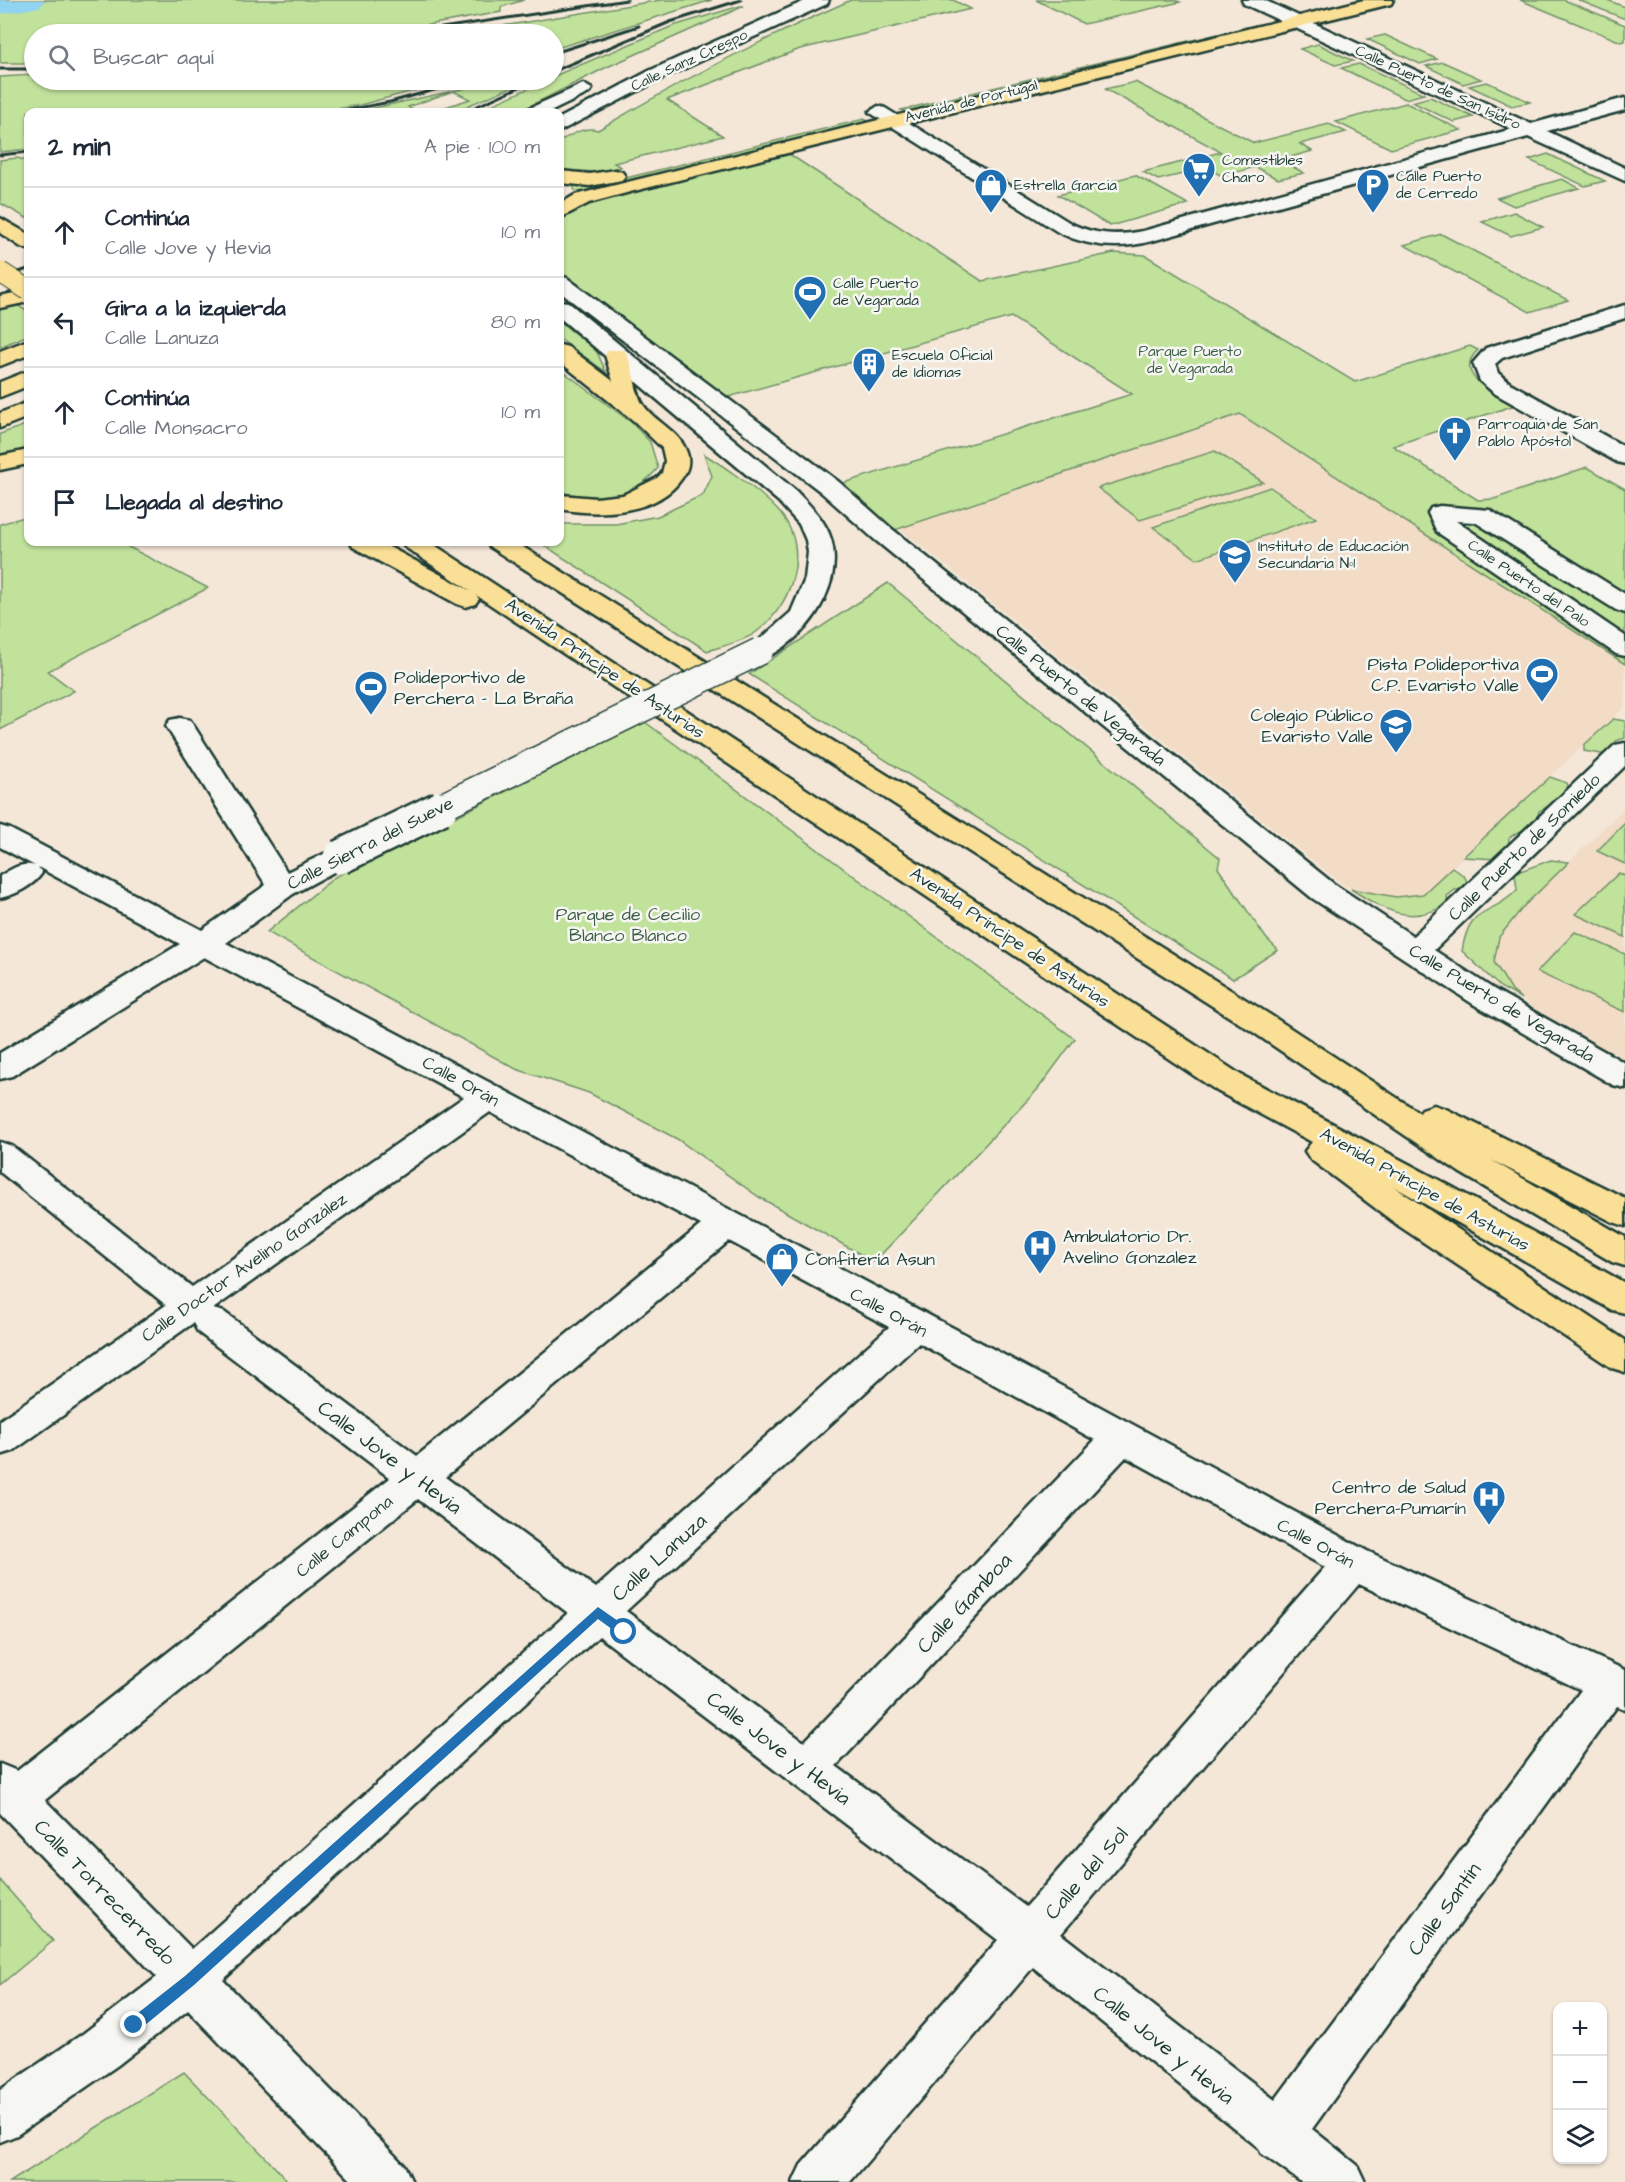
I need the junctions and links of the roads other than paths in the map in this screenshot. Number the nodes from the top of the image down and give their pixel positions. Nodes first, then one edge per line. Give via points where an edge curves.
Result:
1 (821, 0) edge
2 (1250, 0) edge
3 (1337, 0) edge
4 (1385, 0) edge
5 (1289, 18) junction
6 (597, 82) dead end
7 (1625, 104) edge
8 (545, 108) edge
9 (885, 116) junction
10 (564, 123) edge
11 (1530, 130) junction
12 (1625, 175) edge
13 (564, 177) edge
14 (564, 210) edge
15 (0, 224) edge
16 (24, 240) edge
17 (0, 272) edge
18 (564, 285) edge
19 (17, 297) edge
20 (564, 310) edge
21 (1625, 311) edge
22 (24, 349) edge
23 (564, 355) edge
24 (616, 355) junction
25 (0, 359) edge
26 (24, 380) edge
27 (0, 390) edge
28 (633, 407) junction
29 (24, 411) edge
30 (0, 421) edge
31 (1625, 457) edge
32 (24, 458) edge
33 (0, 463) edge
34 (564, 503) edge
35 (369, 546) edge
36 (420, 546) edge
37 (506, 546) edge
38 (1625, 605) edge
39 (539, 623) junction
40 (1625, 648) edge
41 (180, 726) dead end
42 (1625, 751) edge
43 (0, 835) edge
44 (27, 873) dead end
45 (282, 887) junction
46 (0, 889) edge
47 (205, 943) junction
48 (1424, 943) dead end
49 (1261, 1023) junction
50 (0, 1068) edge
51 (1625, 1077) edge
52 (1229, 1083) junction
53 (489, 1096) junction
54 (0, 1154) edge
55 (1625, 1213) edge
56 (726, 1224) junction
57 (1625, 1252) edge
58 (179, 1296) dead end
59 (1625, 1300) edge
60 (212, 1322) dead end
61 (914, 1326) junction
62 (1625, 1358) edge
63 (1121, 1438) junction
64 (0, 1440) edge
65 (417, 1478) junction
66 (1353, 1563) junction
67 (598, 1612) junction
68 (1617, 1687) edge
69 (807, 1768) junction
70 (8, 1790) edge
71 (1030, 1937) junction
72 (189, 1980) junction
73 (0, 2118) edge
74 (1278, 2136) junction
75 (387, 2182) edge
76 (818, 2182) edge
77 (1340, 2182) edge

1 - 10 street, Calle Sanz Crespo via 657,74
2 - 5 street, Calle Puerto de San Isidro
3 - 5 main road, Avenida de Portugal
4 - 5 main road, Avenida de Portugal
5 - 9 main road, Avenida de Portugal
5 - 11 street, Calle Puerto de San Isidro
6 - 8 street
7 - 11 street
9 - 11 street via 1065,228 1095,240 1125,241
9 - 13 main road, Avenida de Portugal via 612,176 590,180
9 - 14 main road, Avenida de Portugal via 582,199
11 - 12 street, Calle Puerto de San Isidro
15 - 16 main road
17 - 19 main road, bridge
18 - 51 street, Calle Puerto de Vegarada via 830,487 1323,891 1484,997
20 - 24 street
21 - 31 street via 1494,353 1484,363 1484,369 1502,388
22 - 25 main road
23 - 28 main road
24 - 28 main road
24 - 45 street, Calle Sierra del Sueve, bridge via 787,496 814,527 821,561 818,581 794,626 760,651
26 - 27 main road
28 - 34 main road via 672,446 676,470 664,486 637,499 610,505
29 - 30 main road
32 - 33 main road
35 - 39 main road via 486,611
36 - 39 main road, Avenida Príncipe de Asturias
37 - 49 main road
38 - 40 street, Calle Puerto del Palo via 1481,515 1440,513 1446,527
39 - 52 main road, Avenida Príncipe de Asturias
41 - 45 street
42 - 48 street, Calle Puerto de Somiedo
43 - 47 street, Calle Orán
44 - 46 street
45 - 47 street, Calle Sierra del Sueve
47 - 50 street, Calle Sierra del Sueve
47 - 53 street, Calle Orán
49 - 55 main road via 1492,1147
49 - 57 main road via 1472,1164
52 - 59 main road, Avenida Príncipe de Asturias
52 - 62 main road via 1411,1217
53 - 56 street, Calle Orán
53 - 64 street, Calle Doctor Avelino González
54 - 58 street
56 - 61 street, Calle Orán
56 - 65 street, Calle Campona
60 - 65 street, Calle Jove y Hevia
61 - 63 street, Calle Orán
61 - 67 street, Calle Lanuza
63 - 66 street, Calle Orán
63 - 69 street, Calle Gamboa
65 - 67 street, Calle Jove y Hevia
65 - 70 street, Calle Campona
66 - 68 street, Calle Orán
66 - 71 street, Calle del Sol
67 - 69 street, Calle Jove y Hevia
67 - 72 street, Calle Lanuza
68 - 74 street, Calle Santín
69 - 71 street, Calle Jove y Hevia
70 - 72 street, Calle Torrecerredo
71 - 74 street, Calle Jove y Hevia
71 - 76 street, Calle del Sol
72 - 73 street, Calle Lanuza via 101,2049
72 - 75 street, Calle Torrecerredo
74 - 77 street, Calle Jove y Hevia

